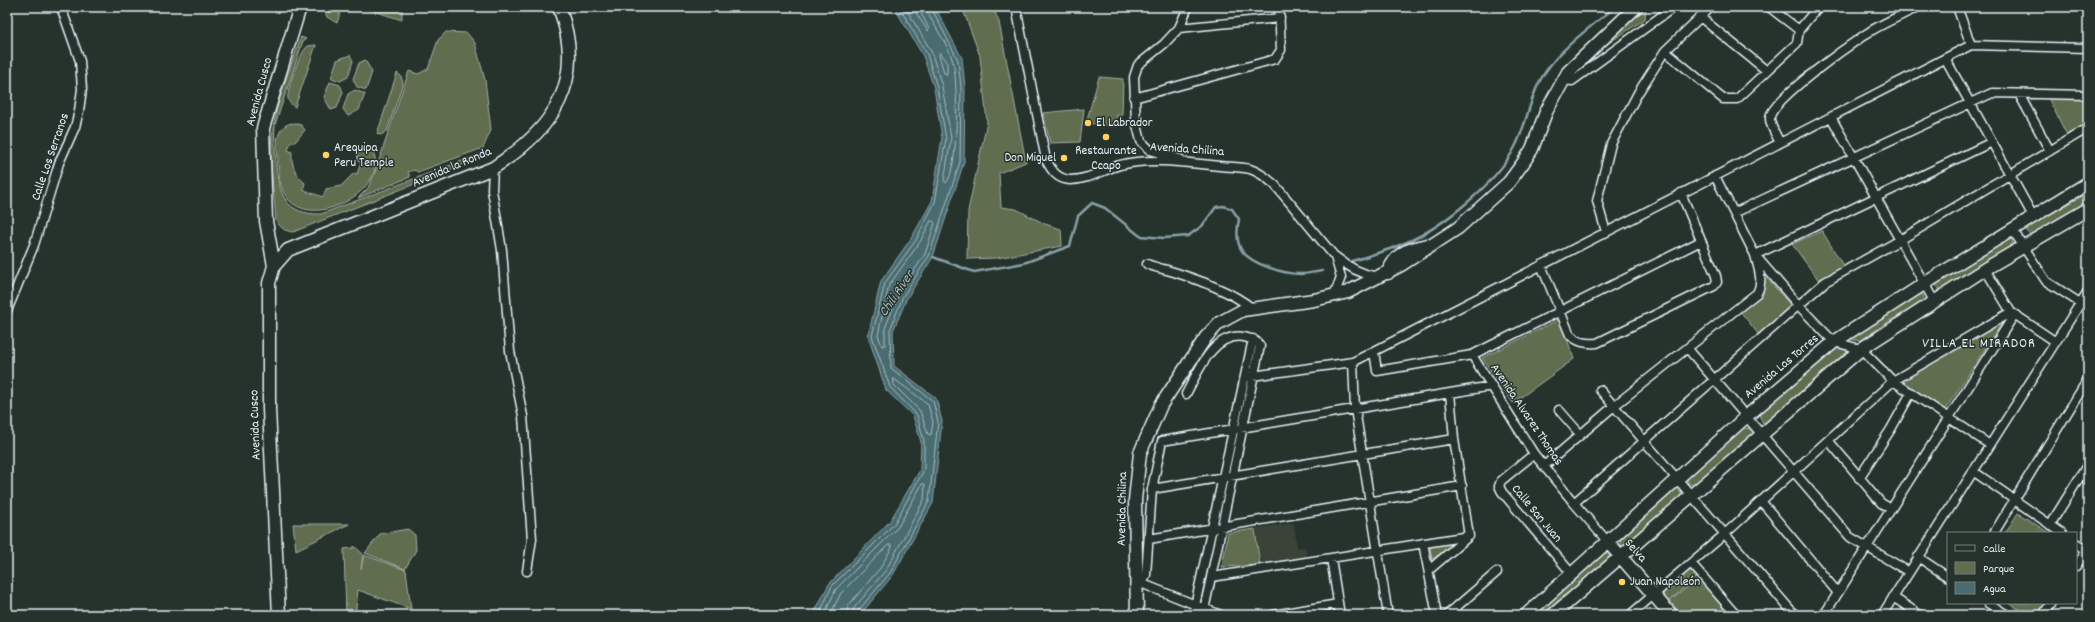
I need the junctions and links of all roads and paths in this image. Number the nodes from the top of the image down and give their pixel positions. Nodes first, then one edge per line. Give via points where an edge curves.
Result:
1 (61, 7) edge
2 (300, 7) edge
3 (559, 7) edge
4 (1016, 7) edge
5 (1188, 7) edge
6 (1279, 7) edge
7 (1636, 7) edge
8 (1674, 7) edge
9 (1711, 7) edge
10 (1769, 7) edge
11 (1818, 7) edge
12 (1918, 7) edge
13 (1957, 7) edge
14 (1700, 17) junction
15 (1280, 18) junction
16 (1179, 28) junction
17 (1799, 30) junction
18 (1971, 45) junction
19 (2088, 48) edge
20 (1665, 51) junction
21 (1945, 58) junction
22 (1767, 71) junction
23 (1563, 80) junction
24 (2019, 94) junction
25 (2088, 96) edge
26 (1134, 98) junction
27 (1970, 103) junction
28 (1831, 116) junction
29 (2088, 128) edge
30 (1992, 142) junction
31 (1780, 143) junction
32 (2050, 151) junction
33 (1854, 157) junction
34 (1194, 163) junction
35 (492, 168) junction
36 (2010, 175) junction
37 (1715, 176) junction
38 (2088, 184) edge
39 (1681, 193) junction
40 (1876, 197) junction
41 (2088, 209) edge
42 (1734, 213) junction
43 (2034, 216) junction
44 (2012, 229) junction
45 (1606, 232) junction
46 (269, 235) junction
47 (1900, 240) junction
48 (1701, 241) junction
49 (2023, 247) junction
50 (288, 250) junction
51 (1755, 255) junction
52 (1336, 257) junction
53 (1148, 264) dead end
54 (1541, 265) junction
55 (274, 266) junction
56 (1985, 269) junction
57 (1384, 275) junction
58 (1924, 284) junction
59 (2088, 291) edge
60 (1334, 296) junction
61 (1934, 301) junction
62 (2080, 303) junction
63 (1798, 306) junction
64 (1253, 309) junction
65 (7, 311) edge
66 (1560, 311) junction
67 (2012, 314) junction
68 (1253, 339) junction
69 (1834, 342) junction
70 (2056, 342) junction
71 (1688, 349) junction
72 (1860, 349) junction
73 (1374, 351) junction
74 (1472, 355) junction
75 (1352, 362) junction
76 (1254, 376) junction
77 (1245, 377) junction
78 (1714, 379) junction
79 (2088, 379) edge
80 (1893, 381) junction
81 (1492, 386) junction
82 (1600, 390) dead end
83 (1450, 393) junction
84 (1911, 393) junction
85 (1186, 394) dead end
86 (1614, 406) junction
87 (1354, 409) junction
88 (1559, 410) dead end
89 (1747, 416) junction
90 (1949, 418) junction
91 (1243, 428) junction
92 (1234, 429) junction
93 (1762, 433) junction
94 (1580, 434) junction
95 (1454, 439) junction
96 (1645, 440) junction
97 (1828, 440) junction
98 (1990, 445) junction
99 (1362, 454) junction
100 (1534, 454) junction
101 (2088, 464) edge
102 (1544, 466) junction
103 (1794, 471) junction
104 (1973, 471) junction
105 (1233, 475) junction
106 (1223, 477) junction
107 (1678, 478) junction
108 (1859, 478) junction
109 (1462, 486) junction
110 (1152, 489) junction
111 (1692, 494) junction
112 (2014, 500) junction
113 (1761, 501) junction
114 (1370, 502) junction
115 (1574, 503) junction
116 (1891, 509) junction
117 (2050, 525) junction
118 (1222, 526) junction
119 (1212, 528) junction
120 (1995, 532) edge
121 (2060, 532) edge
122 (1726, 533) junction
123 (1469, 536) junction
124 (1149, 538) junction
125 (1608, 542) junction
126 (1424, 543) junction
127 (2077, 544) edge
128 (1867, 547) junction
129 (1378, 550) junction
130 (2088, 550) edge
131 (1620, 556) junction
132 (1918, 557) junction
133 (1331, 558) junction
134 (1691, 563) junction
135 (2077, 565) edge
136 (1428, 570) junction
137 (527, 571) dead end
138 (1497, 572) dead end
139 (1909, 572) junction
140 (1572, 574) junction
141 (1947, 576) edge
142 (1212, 577) junction
143 (1140, 583) junction
144 (1838, 592) junction
145 (1654, 595) junction
146 (1893, 598) junction
147 (1338, 604) junction
148 (1990, 604) edge
149 (2050, 604) edge
150 (1195, 605) junction
151 (1204, 612) edge
152 (278, 615) edge
153 (1137, 615) edge
154 (1193, 615) edge
155 (1221, 615) edge
156 (1273, 615) edge
157 (1340, 615) edge
158 (1388, 615) edge
159 (1437, 615) edge
160 (1447, 615) edge
161 (1526, 615) edge
162 (1553, 615) edge
163 (1630, 615) edge
164 (1671, 615) edge
165 (1736, 615) edge
166 (1795, 615) edge
167 (1824, 615) edge
168 (1882, 615) edge
169 (1920, 615) edge
170 (2006, 615) edge
171 (2043, 615) edge

1 - 65 street, Calle Los Serranos via 80,61 82,89 79,111 75,127 59,163 34,245
2 - 46 street, Avenida Cusco via 263,128
3 - 35 street, Avenida la Ronda via 570,48 562,97 530,141
4 - 34 street, Avenida Chilina via 1046,160 1052,172 1069,180 1142,161
5 - 16 street
6 - 15 street
7 - 23 street via 1578,61
8 - 23 street via 1572,81
9 - 14 street
10 - 17 street
11 - 17 street
12 - 31 street via 1867,33 1792,90 1772,112 1770,118
13 - 18 street
14 - 20 street
14 - 22 street
15 - 16 street
15 - 26 street via 1281,50 1275,59
16 - 26 street via 1138,65 1134,77
17 - 22 street via 1797,43
18 - 19 street
18 - 21 street
20 - 22 street via 1723,99 1737,99
20 - 45 street via 1638,93 1611,144 1597,202
21 - 27 street
21 - 28 street
23 - 57 street via 1546,112 1532,149 1509,182 1458,228
24 - 25 street
24 - 27 street via 1992,93
24 - 32 street
26 - 34 street via 1141,141 1150,150
27 - 30 street
27 - 33 street
28 - 31 street
28 - 33 street
29 - 32 street
30 - 36 street
30 - 40 street
31 - 37 street
32 - 36 street
33 - 40 street
33 - 42 street
34 - 52 street, Avenida Chilina via 1249,169 1264,175 1276,185
35 - 50 street, Avenida la Ronda
35 - 137 street via 492,190 502,250 510,351 523,416 532,538
36 - 43 street
36 - 47 street
37 - 39 street
37 - 42 street
38 - 43 street, Avenida Las Torres
39 - 45 street
39 - 48 street
40 - 47 street
40 - 51 street
41 - 49 street
42 - 51 street
43 - 44 street, Avenida Las Torres
44 - 49 street
44 - 58 street, Avenida Las Torres
45 - 54 street
46 - 50 street
46 - 55 street, Avenida Cusco
47 - 58 street
47 - 63 street via 1825,282
48 - 66 street
48 - 66 street via 1716,276 1717,282 1714,286 1596,343 1587,344 1573,338
49 - 56 street
49 - 62 street via 2046,280
50 - 55 street, Avenida la Ronda
51 - 63 street
51 - 71 street via 1761,287 1757,293
52 - 57 street, Avenida Chilina via 1363,274
52 - 60 street, Avenida Chilina via 1341,277
53 - 64 street via 1234,295
54 - 66 street
54 - 73 street
55 - 152 street, Avenida Cusco via 269,283 269,386
56 - 61 street
56 - 67 street
57 - 60 street
58 - 61 street
58 - 69 street, Avenida Las Torres
59 - 62 street
60 - 64 street, Avenida Chilina
61 - 72 street
62 - 70 street
63 - 69 street
63 - 78 street
64 - 143 street, Avenida Chilina via 1243,310 1219,323 1206,337 1161,405 1148,433 1137,470 1135,500
66 - 74 street
67 - 70 street
67 - 80 street
67 - 90 street
68 - 76 street via 1260,346
68 - 77 street
68 - 85 street via 1236,336 1218,345 1206,357
69 - 72 street
69 - 89 street, Avenida Las Torres
70 - 98 street
71 - 78 street
71 - 86 street
72 - 80 street
72 - 93 street
73 - 74 street via 1377,371
73 - 75 street
74 - 81 street, Avenida Alvarez Thomas
75 - 76 street
75 - 87 street
76 - 77 street
76 - 91 street
77 - 92 street
78 - 89 street
78 - 96 street
79 - 112 street
80 - 84 street
80 - 97 street
81 - 83 street
81 - 100 street, Avenida Alvarez Thomas
82 - 86 street
83 - 87 street
83 - 95 street
84 - 90 street
84 - 108 street
86 - 94 street
86 - 96 street
87 - 91 street
87 - 99 street
88 - 94 street
89 - 93 street
89 - 107 street, Avenida Las Torres
90 - 98 street
90 - 116 street
91 - 92 street
91 - 105 street
92 - 106 street
92 - 110 street via 1162,441
93 - 103 street
93 - 111 street
94 - 102 street
95 - 99 street
95 - 109 street
96 - 107 street
96 - 115 street
97 - 103 street
97 - 108 street
98 - 104 street
99 - 105 street
99 - 114 street
100 - 102 street, Avenida Alvarez Thomas
100 - 140 street, Calle San Juan via 1501,481 1499,486
101 - 117 street
102 - 115 street, Avenida Alvarez Thomas
103 - 113 street
103 - 128 street via 1850,537
104 - 112 street
104 - 132 street
105 - 106 street
105 - 118 street
106 - 110 street
106 - 119 street
107 - 111 street
107 - 125 street, Avenida Las Torres
108 - 116 street via 1880,503
109 - 114 street
109 - 123 street
110 - 124 street
111 - 122 street
111 - 131 street
112 - 117 street
112 - 120 street
113 - 122 street
113 - 144 street
114 - 118 street
114 - 129 street
115 - 125 street, Avenida Alvarez Thomas
116 - 128 street
117 - 121 street
118 - 119 street
118 - 142 street
119 - 124 street
119 - 150 street
122 - 134 street
122 - 166 street
123 - 126 street
123 - 136 street
124 - 143 street via 1146,575
125 - 131 street, Selva
125 - 140 street, Avenida Las Torres
126 - 129 street
126 - 136 street
127 - 130 street
128 - 139 street
128 - 144 street
129 - 133 street
129 - 158 street
130 - 135 street
131 - 145 street, Selva
131 - 162 street
132 - 139 street
132 - 141 street
133 - 142 street
133 - 147 street
134 - 145 street
134 - 165 street
136 - 159 street
138 - 160 street
139 - 146 street
140 - 161 street, Avenida Las Torres
142 - 151 street
143 - 150 street
143 - 153 street, Avenida Chilina
144 - 167 street
145 - 163 street
145 - 164 street, Selva
146 - 168 street
146 - 169 street
147 - 156 street
147 - 157 street
148 - 170 street
149 - 171 street
150 - 151 street
150 - 154 street
151 - 155 street

